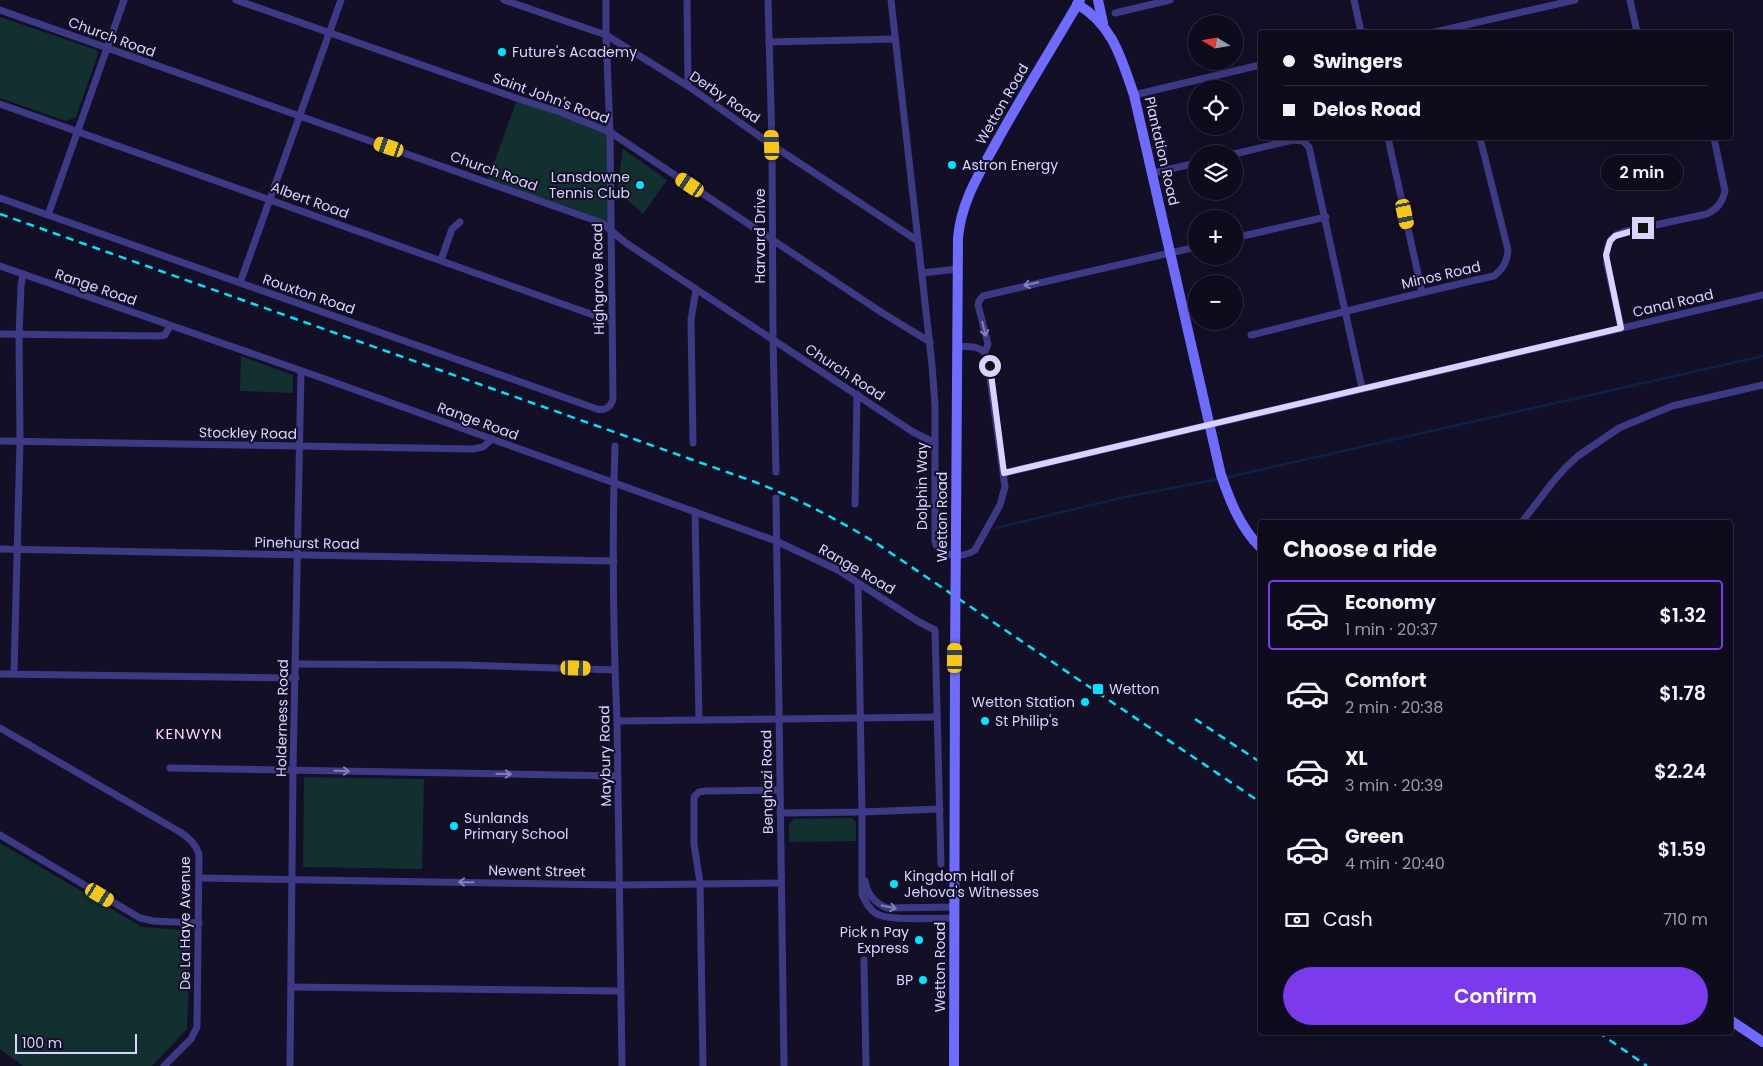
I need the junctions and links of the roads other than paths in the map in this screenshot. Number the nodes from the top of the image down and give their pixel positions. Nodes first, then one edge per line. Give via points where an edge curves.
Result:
1 (124, 0) edge
2 (236, 0) edge
3 (340, 0) edge
4 (504, 0) edge
5 (606, 0) edge
6 (687, 0) edge
7 (768, 0) edge
8 (891, 0) edge
9 (1098, 0) edge
10 (1170, 0) edge
11 (1354, 0) edge
12 (1576, 0) edge
13 (1630, 0) edge
14 (1079, 2) edge
15 (0, 10) edge
16 (1115, 13) dead end
17 (1104, 25) junction
18 (1361, 30) edge
19 (1444, 30) edge
20 (1638, 30) edge
21 (329, 33) junction
22 (606, 36) junction
23 (895, 39) junction
24 (769, 42) junction
25 (107, 48) junction
26 (1258, 65) edge
27 (688, 86) junction
28 (1134, 95) junction
29 (0, 104) edge
30 (300, 116) junction
31 (77, 132) junction
32 (610, 132) junction
33 (1388, 140) edge
34 (1480, 140) edge
35 (1714, 140) edge
36 (772, 145) junction
37 (1243, 152) edge
38 (1188, 165) edge
39 (1153, 173) junction
40 (0, 198) edge
41 (271, 199) junction
42 (48, 215) junction
43 (1326, 217) junction
44 (460, 222) dead end
45 (610, 228) junction
46 (1243, 236) edge
47 (772, 240) junction
48 (918, 241) junction
49 (1188, 248) edge
50 (1171, 252) junction
51 (441, 260) junction
52 (0, 266) edge
53 (958, 269) junction
54 (922, 273) junction
55 (23, 274) junction
56 (240, 283) junction
57 (696, 289) junction
58 (1422, 292) junction
59 (1763, 295) edge
60 (1347, 312) junction
61 (612, 320) junction
62 (170, 326) junction
63 (1621, 328) junction
64 (0, 334) edge
65 (19, 335) junction
66 (1251, 335) dead end
67 (773, 339) junction
68 (930, 342) junction
69 (957, 347) junction
70 (985, 352) junction
71 (301, 371) junction
72 (1763, 386) edge
73 (1362, 388) junction
74 (857, 394) junction
75 (610, 406) joint
76 (1210, 424) junction
77 (492, 439) junction
78 (0, 441) edge
79 (20, 441) junction
80 (693, 443) dead end
81 (935, 443) junction
82 (298, 446) junction
83 (614, 446) dead end
84 (776, 472) dead end
85 (1004, 473) junction
86 (613, 483) junction
87 (776, 498) dead end
88 (856, 504) dead end
89 (695, 512) junction
90 (1524, 520) edge
91 (776, 541) junction
92 (1258, 545) edge
93 (0, 549) edge
94 (17, 550) junction
95 (297, 555) junction
96 (614, 561) junction
97 (858, 583) junction
98 (296, 664) junction
99 (615, 670) junction
100 (0, 674) edge
101 (14, 674) junction
102 (296, 678) junction
103 (860, 717) junction
104 (937, 717) junction
105 (778, 718) junction
106 (699, 720) junction
107 (617, 721) junction
108 (0, 728) edge
109 (170, 768) dead end
110 (293, 770) junction
111 (617, 776) junction
112 (780, 790) junction
113 (940, 809) junction
114 (862, 812) junction
115 (780, 813) junction
116 (0, 835) edge
117 (941, 864) dead end
118 (199, 878) junction
119 (292, 879) junction
120 (700, 883) junction
121 (781, 883) junction
122 (619, 885) junction
123 (954, 912) junction
124 (199, 923) junction
125 (864, 960) dead end
126 (291, 987) junction
127 (621, 991) junction
128 (1733, 1022) edge
129 (1763, 1042) edge
130 (164, 1066) edge
131 (290, 1066) edge
132 (622, 1066) edge
133 (703, 1066) edge
134 (784, 1066) edge
135 (866, 1066) edge
136 (954, 1066) edge

1 - 25 street
2 - 21 street, Saint John's Road
3 - 21 street
4 - 22 street, Derby Road
5 - 22 street, Highgrove Road
6 - 27 street
7 - 24 street, Harvard Drive
8 - 23 street, Dolphin Way
9 - 17 main road
10 - 16 street
11 - 18 street
12 - 19 street
13 - 20 street
14 - 17 main road, Plantation Road
14 - 53 main road, Wetton Road via 1014,110 967,197 959,226
15 - 25 street, Church Road
17 - 28 main road, Plantation Road via 1124,64
21 - 30 street
21 - 32 street, Saint John's Road
22 - 27 street, Derby Road
22 - 32 street, Highgrove Road
23 - 24 street
23 - 48 street, Dolphin Way
24 - 36 street, Harvard Drive
25 - 30 street, Church Road
25 - 31 street
26 - 28 street
27 - 36 street, Derby Road
28 - 39 main road, Plantation Road
29 - 31 street, Albert Road
30 - 41 street
30 - 45 street, Church Road
31 - 41 street, Albert Road
31 - 42 street
32 - 45 street, Highgrove Road
32 - 47 street, Saint John's Road
33 - 58 street
34 - 58 street, Minos Road via 1508,250 1505,265 1494,276
35 - 63 street via 1724,191 1717,209 1627,231 1610,241 1607,264
36 - 47 street, Harvard Drive
36 - 48 street, Derby Road
37 - 43 street via 1293,140 1303,141 1309,147
38 - 39 street
39 - 50 main road, Plantation Road
40 - 42 street, Rouxton Road
41 - 51 street, Albert Road
41 - 56 street
42 - 56 street, Rouxton Road
43 - 46 street
43 - 60 street
44 - 51 street via 452,229
45 - 57 street, Church Road via 626,243
45 - 61 street, Highgrove Road
47 - 67 street, Harvard Drive
47 - 68 street, Saint John's Road
48 - 54 street, Dolphin Way
49 - 50 street, Dolphin Way
50 -> 70 street, Dolphin Way via 983,296 978,305 988,344
50 - 76 main road, Plantation Road
51 - 61 street, Albert Road
52 - 55 street, Range Road
53 - 54 street
53 - 69 main road, Wetton Road
54 - 68 street, Dolphin Way
55 - 62 street, Range Road
55 - 65 street
56 - 75 street, Rouxton Road via 597,409
57 - 67 street, Church Road
57 - 80 street via 691,320
58 - 60 street, Minos Road
59 - 63 street, Canal Road
60 - 66 street, Minos Road
60 - 73 street
61 - 75 street, Highgrove Road via 613,399
62 - 65 street via 165,335 160,336
62 - 71 street, Range Road
63 - 73 street, Canal Road
64 - 65 street
65 - 79 street
67 - 74 street, Church Road
67 - 84 street, Harvard Drive
68 - 81 street, Dolphin Way
69 - 70 street via 976,347
69 - 123 main road, Wetton Road, bridge
70 - 85 street, Dolphin Way via 990,366
71 - 77 street, Range Road
71 - 82 street, Holderness Road
72 - 90 street via 1672,406 1618,428 1565,468
73 - 76 street, Canal Road
74 - 81 street, Church Road
74 - 88 street
76 - 85 street, Canal Road
76 - 92 main road, Plantation Road via 1226,489 1243,526
77 - 82 street, Stockley Road via 483,447 472,449
77 - 86 street, Range Road
78 - 79 street, Stockley Road
79 - 82 street, Stockley Road
79 - 94 street
81 - 85 street, Dolphin Way via 935,541 937,549 947,554 973,552 978,546 1003,498
82 - 95 street, Holderness Road
83 - 86 street, Maybury Road
86 - 89 street, Range Road
86 - 96 street, Maybury Road
87 - 91 street, Benghazi Road
89 - 91 street, Range Road
89 - 106 street
91 - 97 street, Range Road
91 - 105 street, Benghazi Road
93 - 94 street, Pinehurst Road
94 - 95 street, Pinehurst Road
94 - 101 street
95 - 96 street, Pinehurst Road
95 - 98 street, Holderness Road
96 - 99 street, Maybury Road
97 - 103 street
97 - 104 street, Range Road via 935,630
98 - 99 street
98 - 102 street, Holderness Road
99 - 107 street, Maybury Road
100 - 101 street
101 - 102 street
102 - 110 street, Holderness Road
103 - 104 street
103 - 105 street
103 - 114 street
104 - 113 street
105 - 106 street
105 - 112 street, Benghazi Road
106 - 107 street
107 - 111 street, Maybury Road
108 - 118 street, De La Haye Avenue via 194,842 199,854
109 - 110 street
110 -> 111 street
110 - 119 street, Holderness Road
111 - 122 street, Maybury Road
112 - 115 street, Benghazi Road
112 - 120 street via 706,791 695,795 694,844
113 - 114 street
113 - 117 street
114 - 115 street
114 - 123 street via 862,894 867,904 880,915 900,918
115 - 121 street, Benghazi Road
116 - 124 street via 140,918
118 - 119 street, Newent Street
118 - 124 street, De La Haye Avenue
122 -> 119 street, Newent Street
119 - 126 street, Holderness Road
120 - 121 street, Newent Street
120 - 122 street, Newent Street
120 - 133 street
121 - 134 street, Benghazi Road
122 - 127 street, Maybury Road
123 - 136 main road, Wetton Road
124 - 130 street, De La Haye Avenue via 197,1027 191,1039
125 - 135 street
126 - 127 street
126 - 131 street, Holderness Road
127 - 132 street, Maybury Road
128 - 129 main road

